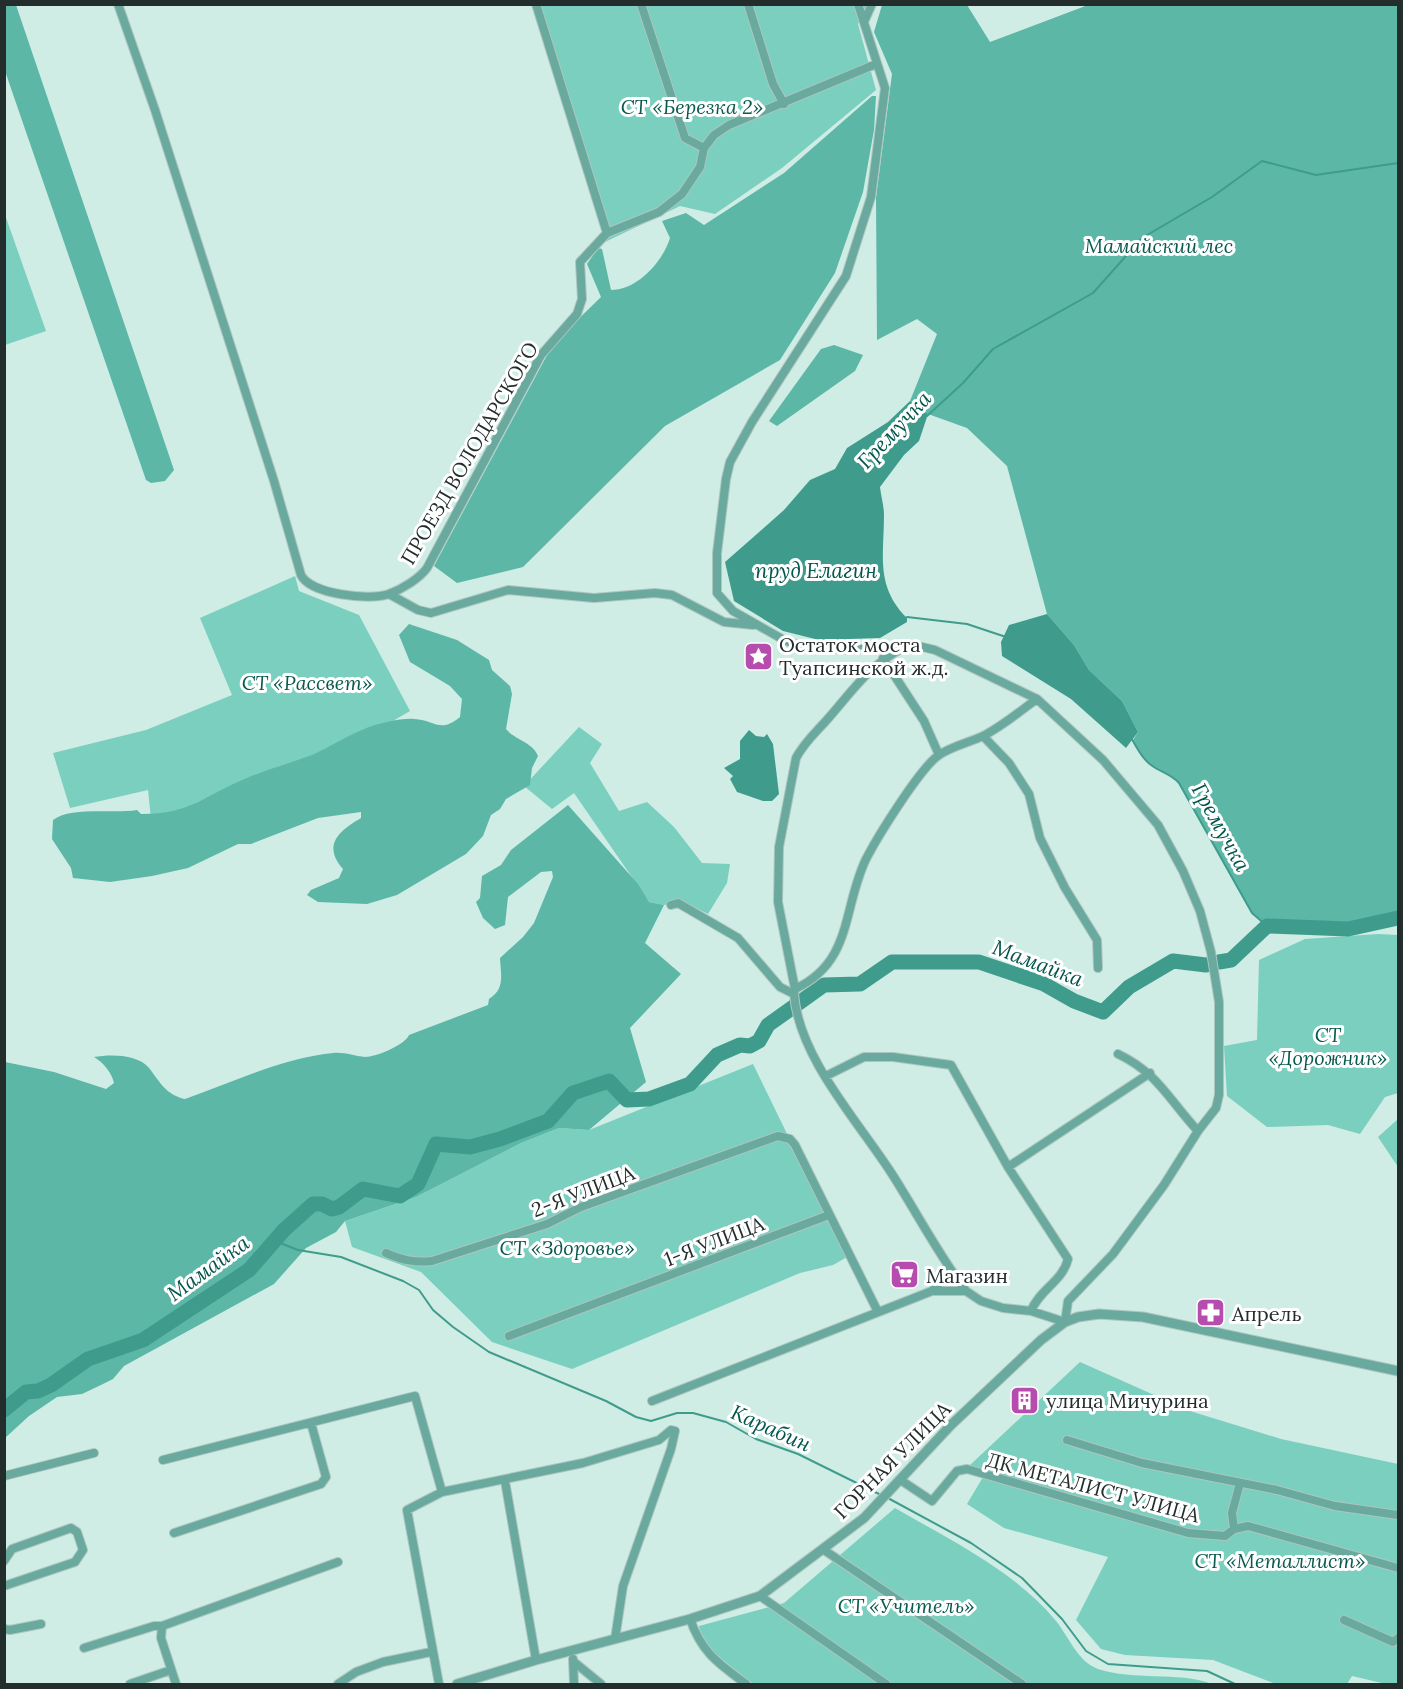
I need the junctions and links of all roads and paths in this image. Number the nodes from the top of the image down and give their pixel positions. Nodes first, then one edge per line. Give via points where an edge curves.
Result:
1 (118, 4) edge
2 (536, 4) edge
3 (641, 4) edge
4 (747, 4) edge
5 (858, 4) edge
6 (872, 4) edge
7 (864, 22) junction
8 (876, 64) junction
9 (784, 104) junction
10 (704, 148) junction
11 (607, 233) junction
12 (389, 594) junction
13 (756, 625) junction
14 (910, 644) junction
15 (883, 658) junction
16 (1037, 699) junction
17 (983, 736) junction
18 (939, 755) junction
19 (671, 905) dead end
20 (1098, 968) dead end
21 (794, 994) junction
22 (1118, 1054) dead end
23 (1150, 1073) junction
24 (826, 1076) junction
25 (1198, 1131) junction
26 (1008, 1167) junction
27 (829, 1215) junction
28 (386, 1253) dead end
29 (951, 1271) junction
30 (932, 1291) junction
31 (966, 1291) junction
32 (1031, 1311) junction
33 (878, 1312) junction
34 (1065, 1322) junction
35 (509, 1336) dead end
36 (1398, 1371) edge
37 (652, 1401) dead end
38 (311, 1423) junction
39 (658, 1440) junction
40 (1067, 1440) dead end
41 (671, 1449) junction
42 (94, 1453) dead end
43 (163, 1460) dead end
44 (4, 1476) edge
45 (505, 1481) junction
46 (902, 1481) junction
47 (1240, 1483) junction
48 (442, 1492) junction
49 (1398, 1515) edge
50 (1234, 1529) junction
51 (174, 1533) dead end
52 (824, 1550) junction
53 (4, 1561) edge
54 (338, 1562) dead end
55 (1398, 1568) edge
56 (4, 1586) edge
57 (760, 1596) junction
58 (690, 1619) junction
59 (1344, 1620) dead end
60 (41, 1624) dead end
61 (162, 1626) junction
62 (4, 1629) edge
63 (1398, 1638) edge
64 (615, 1639) junction
65 (84, 1648) dead end
66 (568, 1650) junction
67 (431, 1652) junction
68 (536, 1659) junction
69 (574, 1662) junction
70 (171, 1670) junction
71 (130, 1684) edge
72 (176, 1684) edge
73 (342, 1684) edge
74 (439, 1684) edge
75 (457, 1684) edge
76 (574, 1684) edge
77 (601, 1684) edge
78 (746, 1684) edge
79 (886, 1684) edge
80 (1022, 1684) edge

1 - 12 street via 274,480 301,575 311,587 323,590 375,597
2 - 11 street
3 - 10 street via 685,138
4 - 9 street via 773,84
5 - 7 street
6 - 7 street
7 - 8 street
8 - 9 street, ПРОЕЗД ВОЛОДАРСКОГО
8 - 13 street via 885,88 871,197 846,276 752,422 730,462 726,479 716,563 717,593 733,611
9 - 10 street, ПРОЕЗД ВОЛОДАРСКОГО via 729,125
10 - 11 street, ПРОЕЗД ВОЛОДАРСКОГО via 700,167 682,194 659,212
11 - 12 street, ПРОЕЗД ВОЛОДАРСКОГО via 580,262 582,299 577,314 541,355 427,568 415,580
12 - 13 street via 431,613 508,590 594,598 655,593 672,596 724,622
13 - 14 street via 803,647 824,650
14 - 15 street
14 - 16 street via 936,650
15 - 18 street via 924,721
15 - 21 street via 803,745 796,758 779,847 778,902
16 - 17 street
16 - 25 street via 1103,760 1158,825 1184,871 1200,911 1219,1002 1219,1095 1216,1108
17 - 18 street
17 - 20 street via 1009,763 1029,794 1040,838 1097,940
18 - 21 street via 916,779 866,860 834,958
19 - 21 street via 678,903 738,938 780,987
21 - 24 street via 797,1019
22 - 23 street
23 - 25 street
23 - 26 street
24 - 26 street via 864,1058 893,1057 951,1065
24 - 29 street
25 - 34 street via 1113,1254 1068,1301
26 - 32 street via 1068,1259 1063,1272 1035,1299
27 - 28 street, 2-Я УЛИЦА via 790,1139 778,1136 581,1207 547,1224 432,1261 419,1263
27 - 33 street
27 - 35 street, 1-Я УЛИЦА
29 - 30 street
29 - 31 street
30 - 31 street
30 - 33 street
31 - 32 street via 1003,1308
32 - 34 street
33 - 37 street
34 - 36 street via 1092,1314 1143,1317
34 - 46 street, ГОРНАЯ УЛИЦА via 951,1425
38 - 43 street
38 - 48 street via 415,1396
38 - 51 street via 326,1477 321,1484
39 - 41 street
39 - 41 street via 675,1431
39 - 45 street
40 - 47 street, ДК МЕТАЛИСТ УЛИЦА via 1142,1462
41 - 64 street via 623,1586
42 - 44 street
45 - 48 street
45 - 68 street
46 - 50 street, ДК МЕТАЛИСТ УЛИЦА via 932,1502 957,1471 967,1469 1188,1533 1225,1536
46 - 52 street, ГОРНАЯ УЛИЦА
47 - 49 street, ДК МЕТАЛИСТ УЛИЦА via 1335,1506
47 - 50 street via 1232,1513
48 - 67 street via 407,1510
50 - 55 street, ДК МЕТАЛИСТ УЛИЦА via 1248,1526
52 - 57 street, ГОРНАЯ УЛИЦА
52 - 80 street
53 - 56 street via 12,1549 71,1528 77,1532 82,1550 75,1562
54 - 61 street
57 - 58 street, ГОРНАЯ УЛИЦА
57 - 79 street
58 - 64 street, ГОРНАЯ УЛИЦА
58 - 78 street via 706,1653
59 - 63 street via 1393,1642
60 - 62 street
61 - 65 street
61 - 70 street via 161,1638
64 - 66 street, ГОРНАЯ УЛИЦА
66 - 68 street, ГОРНАЯ УЛИЦА
66 - 69 street
67 - 73 street via 383,1662 356,1672
67 - 74 street
68 - 75 street, ГОРНАЯ УЛИЦА
69 - 76 street
69 - 77 street
70 - 71 street
70 - 72 street

